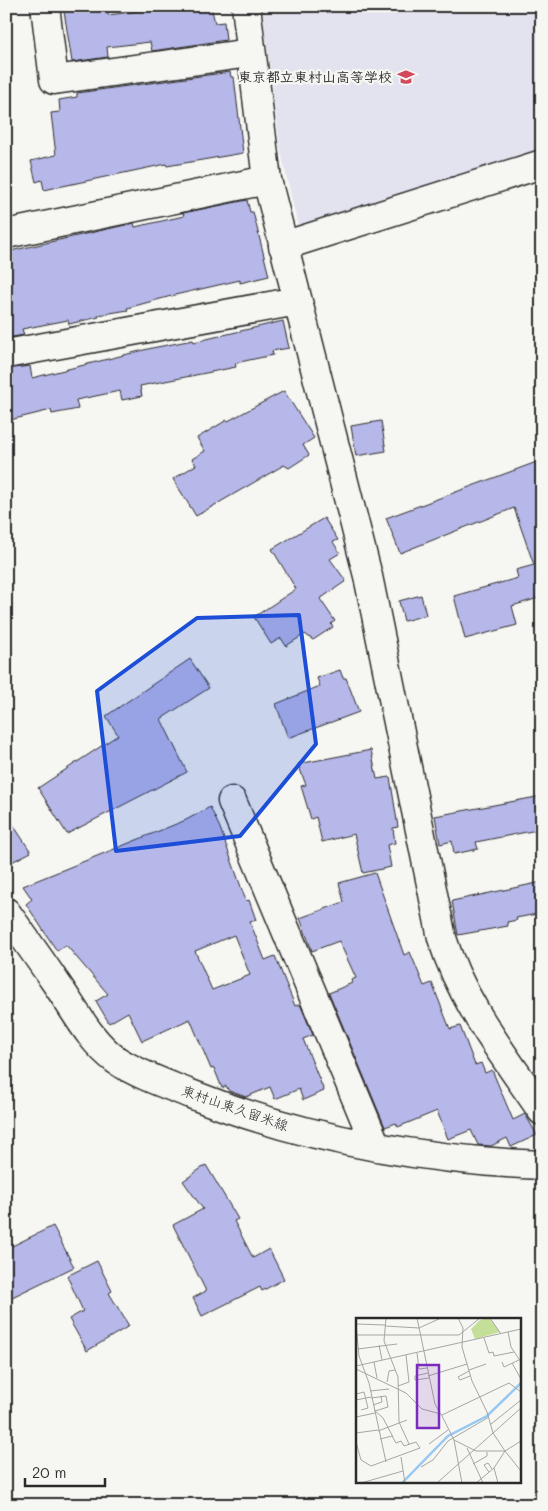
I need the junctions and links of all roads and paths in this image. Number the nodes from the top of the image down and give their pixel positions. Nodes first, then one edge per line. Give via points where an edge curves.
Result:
1 (45, 6) edge
2 (246, 6) edge
3 (250, 52) junction
4 (542, 164) edge
5 (267, 180) junction
6 (6, 234) edge
7 (284, 246) junction
8 (298, 301) junction
9 (6, 354) edge
10 (232, 801) dead end
11 (6, 912) edge
12 (542, 1111) edge
13 (376, 1146) junction
14 (542, 1165) edge

1 - 3 street via 54,80
2 - 3 street
3 - 5 street
4 - 7 street
5 - 6 street
5 - 7 street
7 - 8 street
8 - 9 street
8 - 12 street via 368,576 452,970 472,1009
10 - 13 street
11 - 13 street, 東村山東久留米線 via 81,1023 116,1060 215,1104 313,1134
13 - 14 street, 東村山東久留米線 via 484,1162

